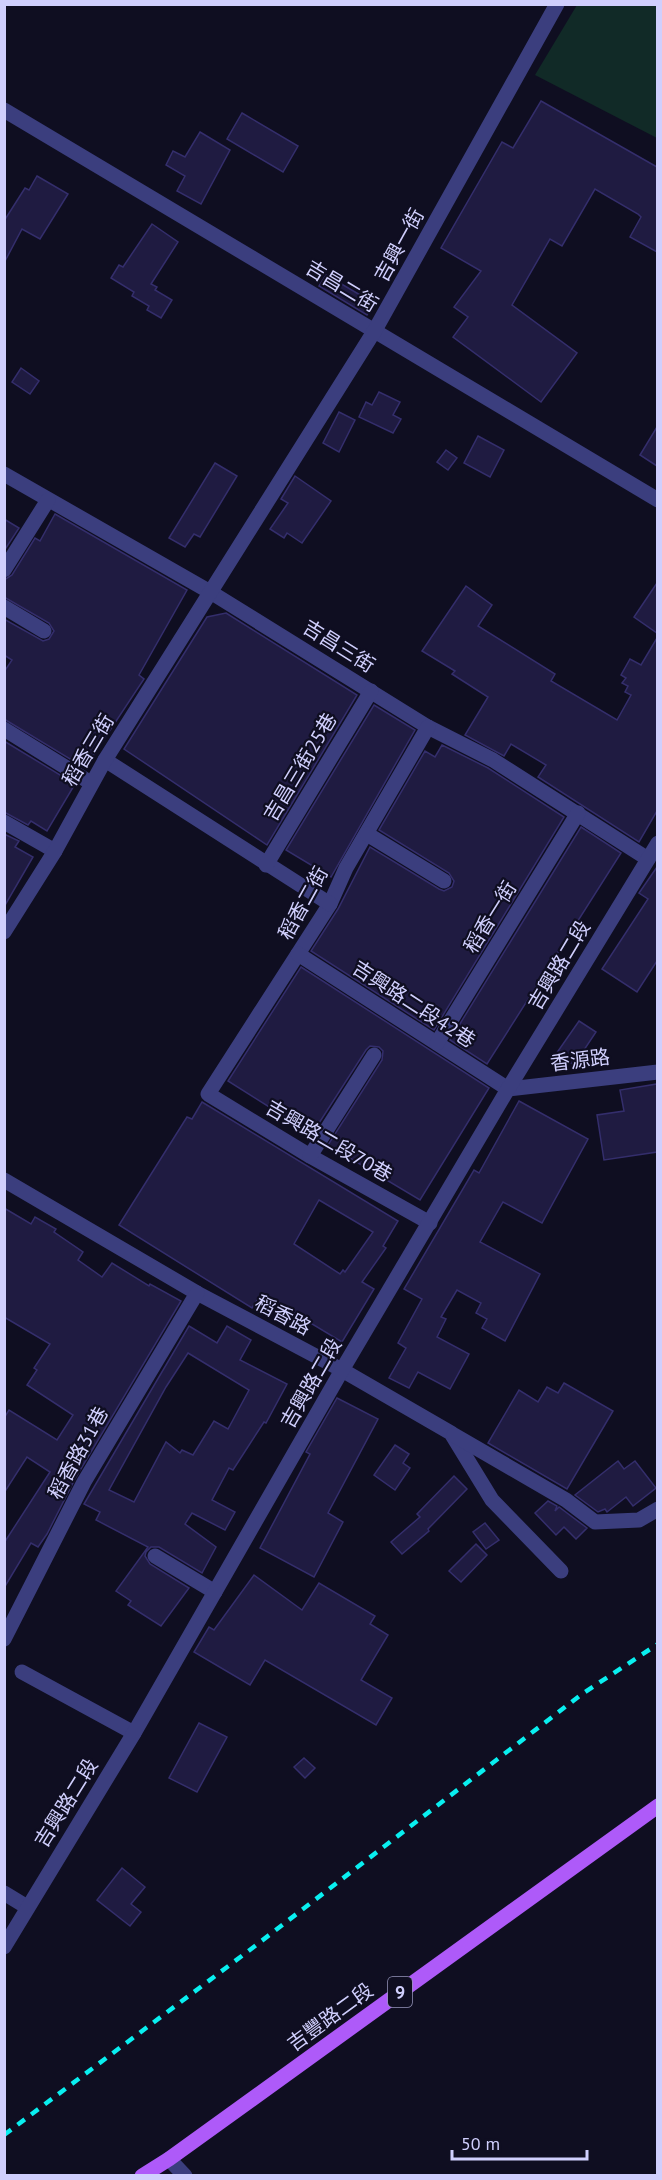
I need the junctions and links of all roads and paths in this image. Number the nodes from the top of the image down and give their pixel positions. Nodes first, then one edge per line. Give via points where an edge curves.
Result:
1 (557, 4) edge
2 (4, 110) edge
3 (375, 330) junction
4 (4, 474) edge
5 (48, 500) junction
6 (657, 500) edge
7 (4, 570) edge
8 (212, 593) junction
9 (4, 607) edge
10 (44, 631) dead end
11 (371, 691) junction
12 (428, 727) junction
13 (4, 729) edge
14 (105, 760) junction
15 (91, 783) junction
16 (578, 813) junction
17 (4, 822) edge
18 (367, 834) junction
19 (657, 843) edge
20 (55, 851) junction
21 (648, 859) junction
22 (266, 866) junction
23 (444, 881) dead end
24 (330, 904) junction
25 (4, 932) edge
26 (298, 954) junction
27 (437, 1043) junction
28 (374, 1055) dead end
29 (657, 1072) edge
30 (508, 1089) junction
31 (208, 1094) joint
32 (310, 1156) junction
33 (4, 1180) edge
34 (430, 1223) junction
35 (197, 1293) junction
36 (342, 1370) junction
37 (451, 1433) junction
38 (657, 1509) edge
39 (155, 1556) dead end
40 (561, 1571) dead end
41 (215, 1592) junction
42 (4, 1639) edge
43 (22, 1672) dead end
44 (134, 1733) junction
45 (657, 1806) edge
46 (4, 1893) edge
47 (27, 1907) junction
48 (4, 1947) edge
49 (170, 2159) junction
50 (142, 2175) edge
51 (185, 2175) edge

1 - 3 street, 吉興一街
2 - 3 street, 吉昌二街
3 - 6 street, 吉昌二街
3 - 8 street, 吉興一街
4 - 5 street, 吉昌三街
5 - 7 street
5 - 8 street, 吉昌三街
8 - 11 street, 吉昌三街
8 - 14 street, 稻香三街
9 - 10 street
11 - 12 street, 吉昌三街
11 - 22 street, 吉昌三街25巷
12 - 16 street, 吉昌三街 via 493,760
12 - 18 street, 稻香二街
13 - 15 street
14 - 15 street, 稻香三街
14 - 22 street
15 - 20 street, 稻香三街
16 - 21 street, 吉昌三街
16 - 27 street, 稻香一街
17 - 20 street
18 - 23 street
18 - 24 street, 稻香二街
19 - 21 street, 吉興路二段
20 - 25 street, 稻香三街
21 - 30 street, 吉興路二段
22 - 24 street
24 - 26 street, 稻香二街
26 - 27 street, 吉興路二段42巷
26 - 31 street, 稻香二街
27 - 30 street, 吉興路二段42巷
28 - 32 street
29 - 30 street, 香源路
30 - 34 street, 吉興路二段
31 - 32 street, 吉興路二段70巷
32 - 34 street, 吉興路二段70巷
33 - 35 street, 稻香路
34 - 36 street, 吉興路二段
35 - 36 street, 稻香路
35 - 42 street, 稻香路31巷 via 84,1482
36 - 37 street, 稻香路
36 - 41 street, 吉興路二段
37 - 38 street via 566,1500 595,1522 639,1520
37 - 40 street, 稻香路 via 492,1500
39 - 41 street
41 - 44 street, 吉興路二段
43 - 44 street
44 - 47 street, 吉興路二段
45 - 49 main road, 吉豐路二段 / 9
46 - 47 street
47 - 48 street, 吉興路二段
49 - 50 main road, 吉豐路二段 / 9
49 - 51 street

